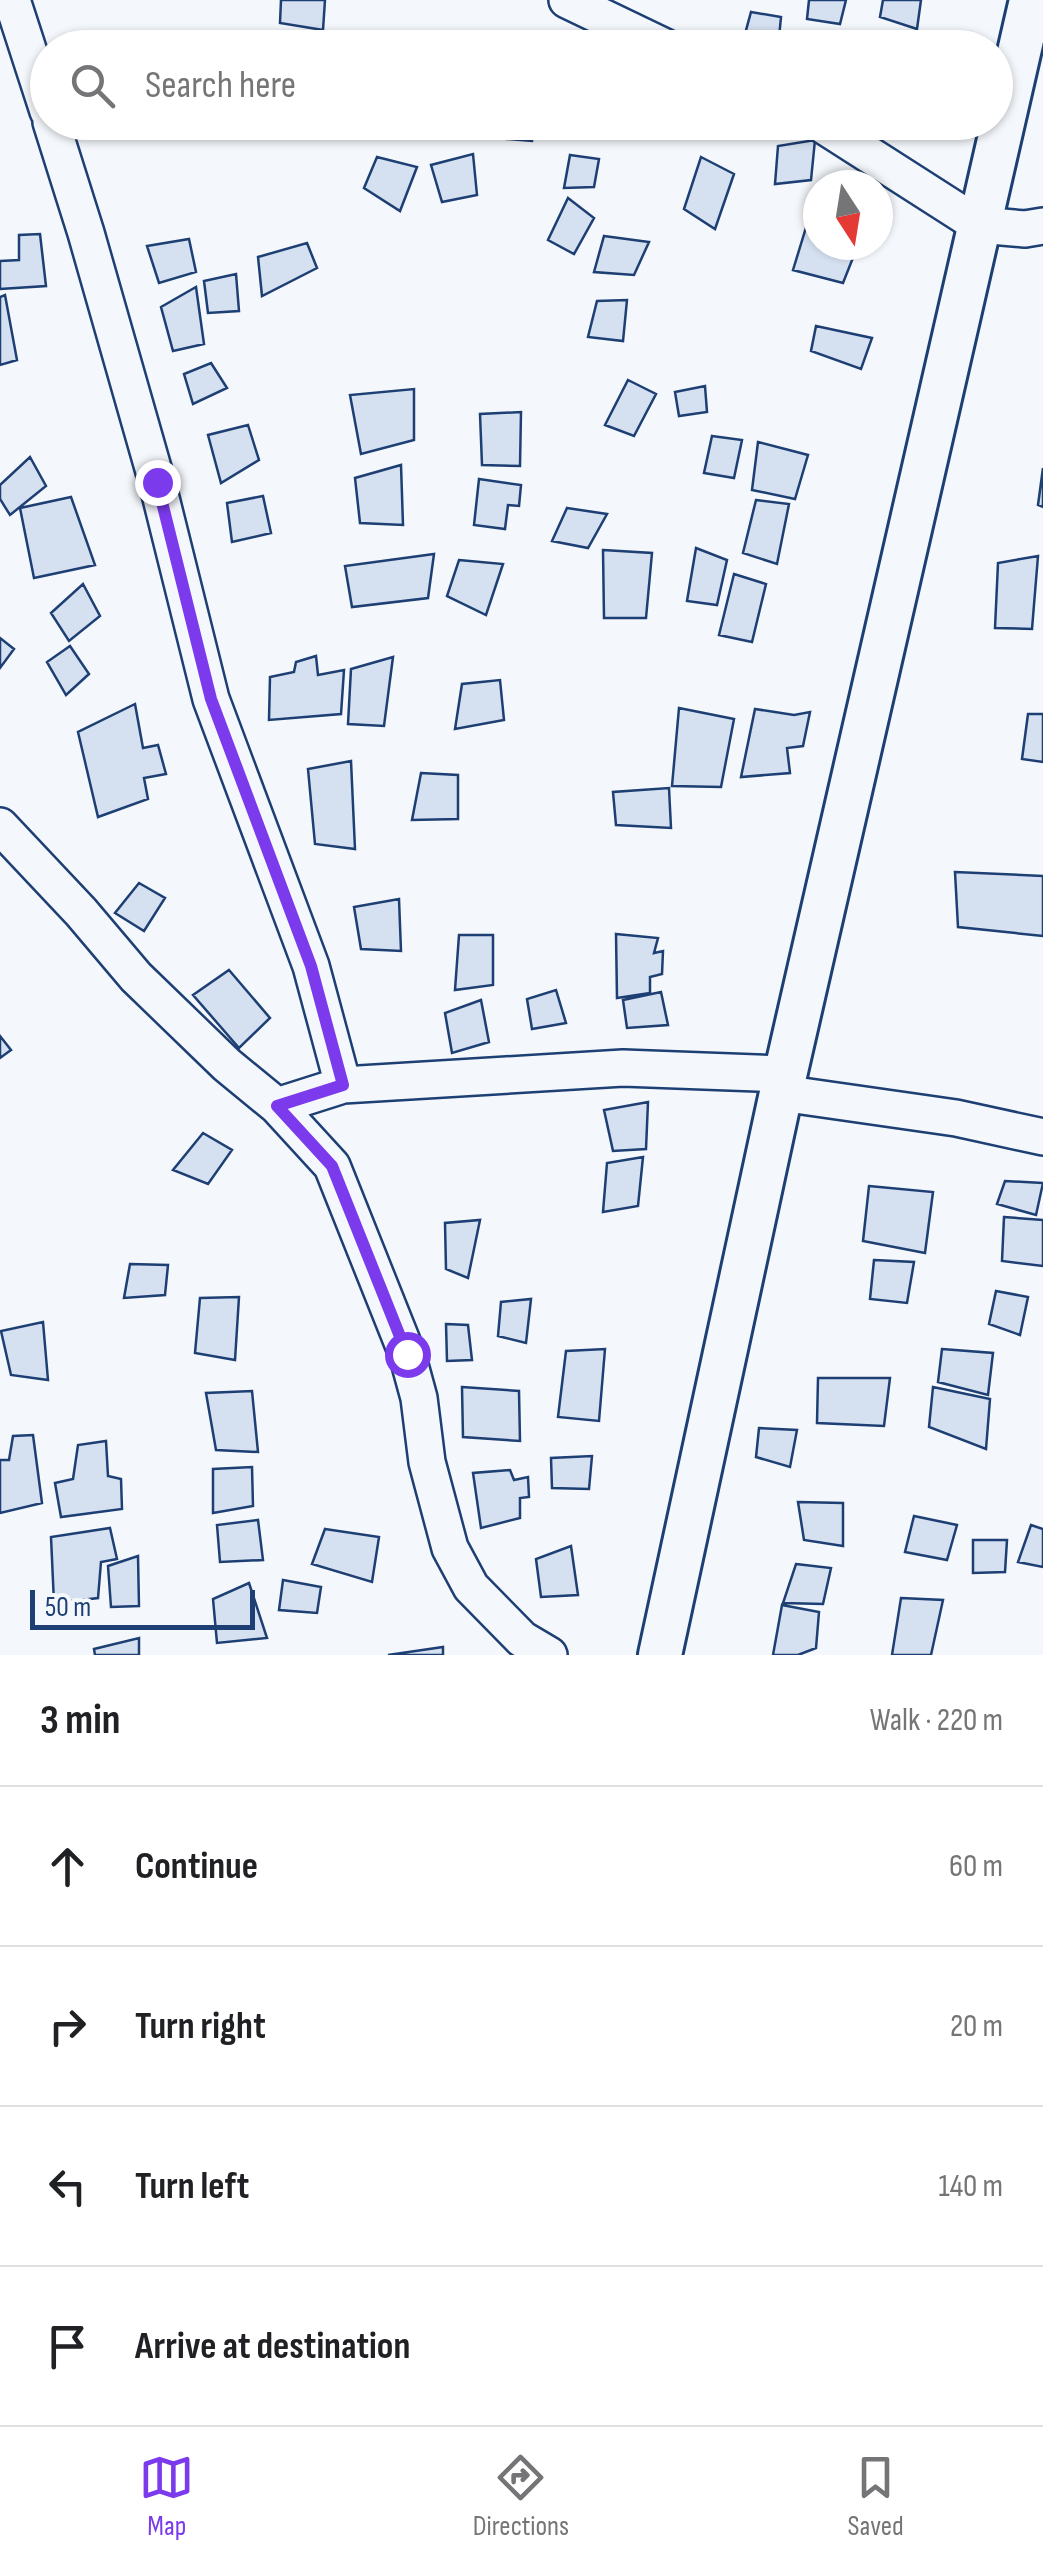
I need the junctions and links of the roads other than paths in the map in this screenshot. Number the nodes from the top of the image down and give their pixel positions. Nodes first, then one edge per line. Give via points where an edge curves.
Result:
1 (12, 0) edge
2 (567, 0) edge
3 (1031, 0) edge
4 (630, 30) edge
5 (30, 56) edge
6 (1013, 78) edge
7 (57, 140) edge
8 (846, 140) edge
9 (998, 140) edge
10 (979, 224) junction
11 (1043, 226) edge
12 (0, 826) edge
13 (783, 1083) junction
14 (343, 1085) junction
15 (277, 1106) junction
16 (1043, 1137) edge
17 (549, 1655) edge
18 (660, 1655) edge

1 - 5 street
2 - 4 street
3 - 6 main road
7 - 14 street via 152,463 211,699 311,966
8 - 10 street
9 - 10 main road
10 - 11 street
10 - 13 main road
12 - 15 street via 136,976
13 - 14 street via 623,1068
13 - 16 street
13 - 18 main road
14 - 15 street
15 - 17 street via 332,1166 360,1230 407,1354 450,1548 471,1586 522,1638

